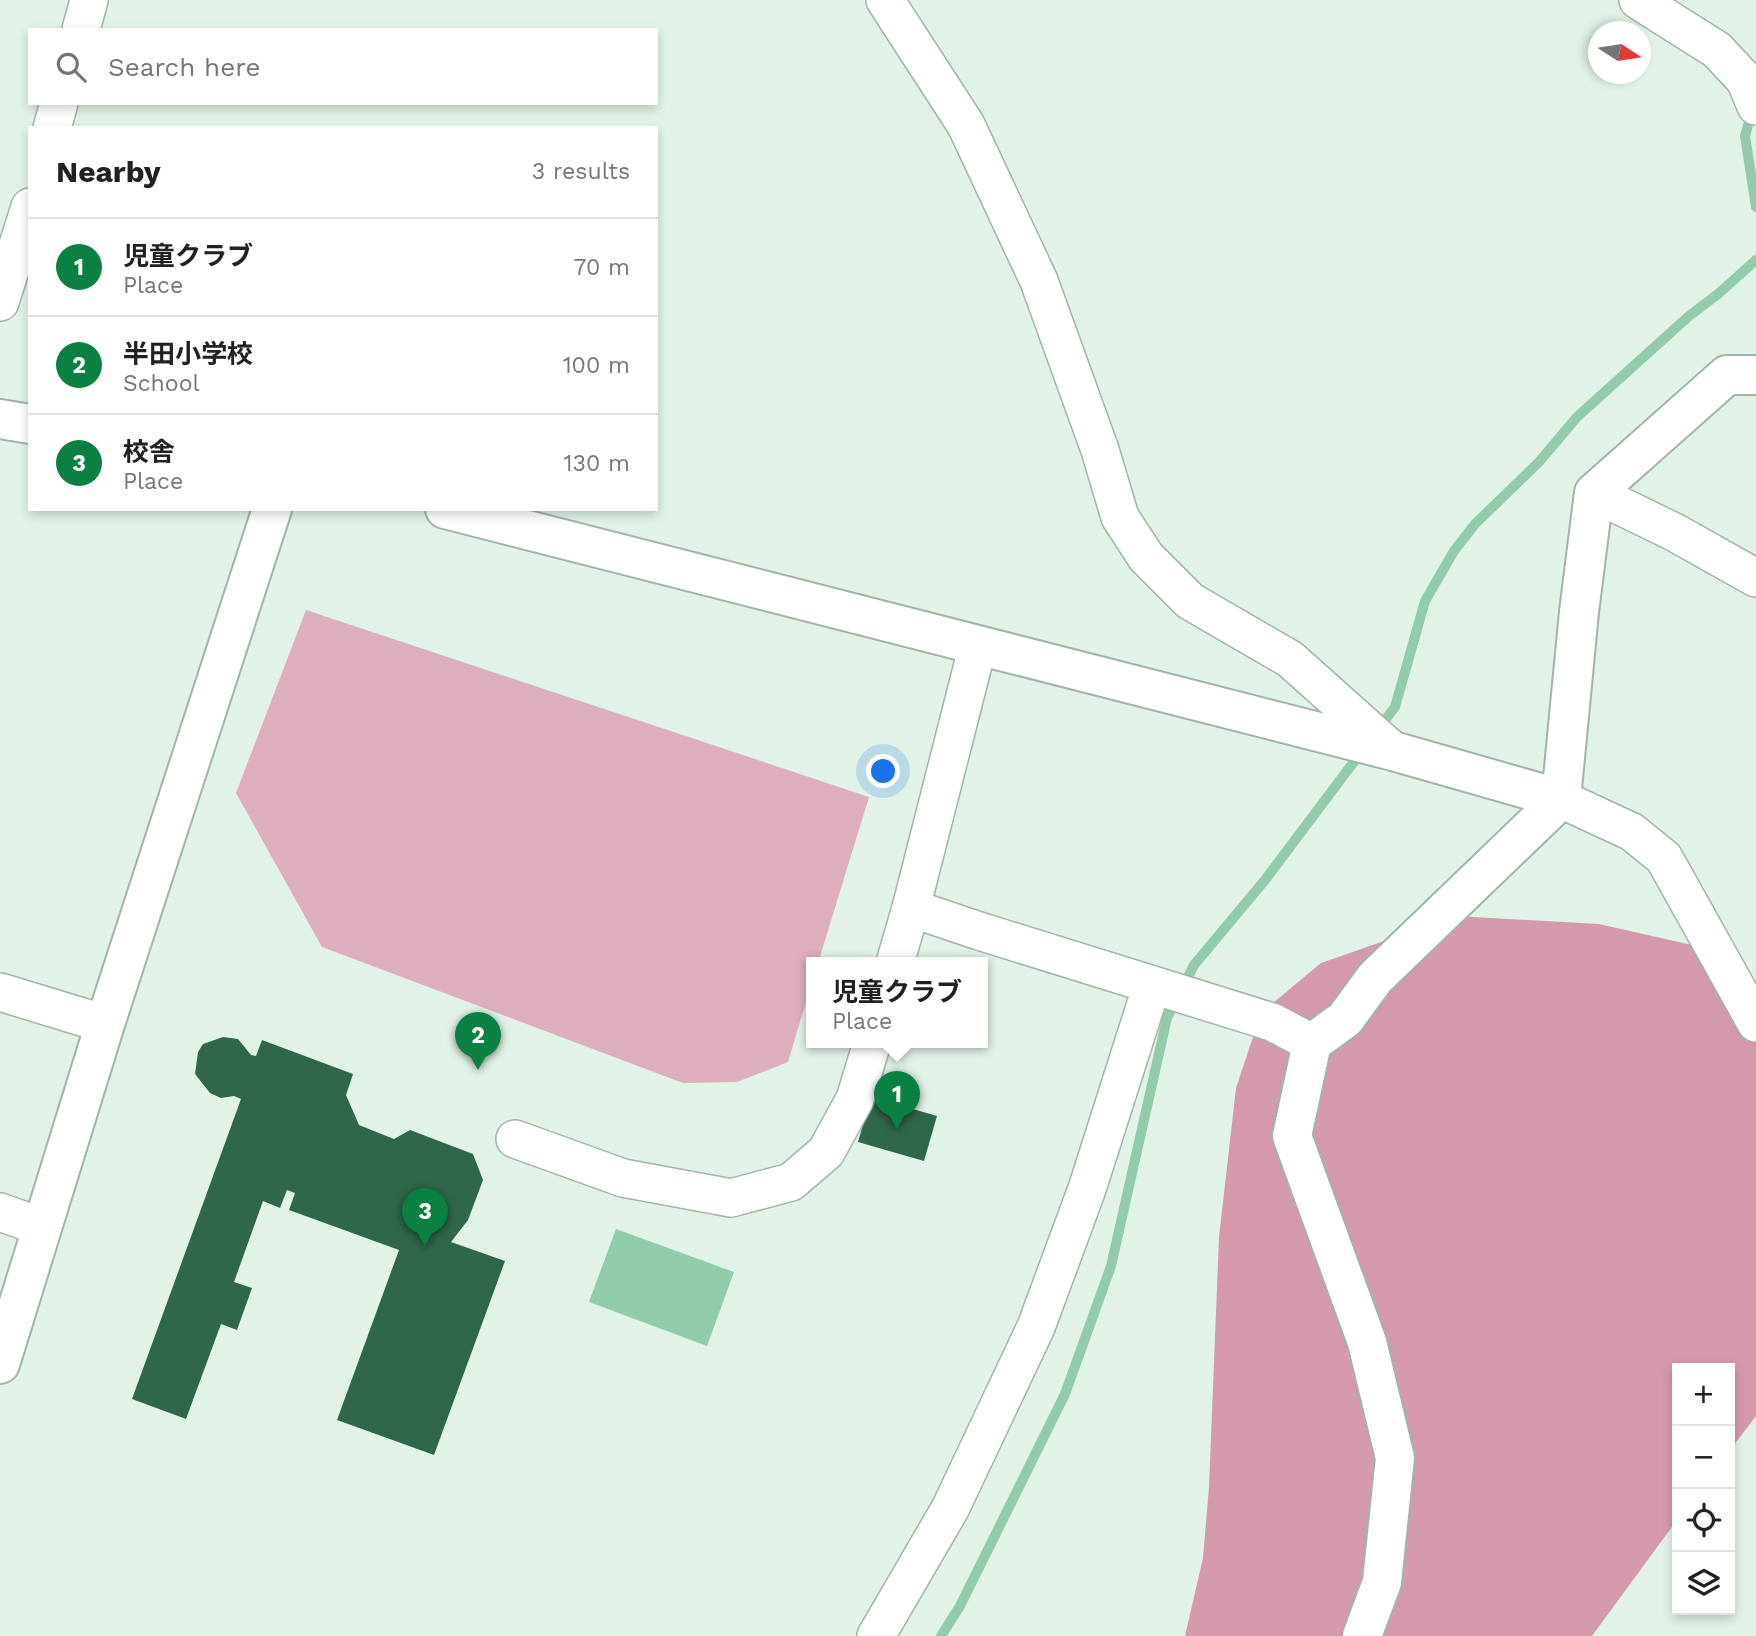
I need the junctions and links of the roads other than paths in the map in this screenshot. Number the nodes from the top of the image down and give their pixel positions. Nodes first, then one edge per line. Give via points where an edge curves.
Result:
1 (89, 0) edge
2 (885, 0) edge
3 (1638, 0) edge
4 (81, 28) edge
5 (59, 105) edge
6 (1756, 106) edge
7 (53, 126) edge
8 (28, 213) edge
9 (0, 302) edge
10 (1756, 375) edge
11 (0, 419) edge
12 (28, 424) edge
13 (1594, 493) junction
14 (271, 511) edge
15 (453, 511) edge
16 (1756, 578) edge
17 (978, 645) junction
18 (1393, 751) junction
19 (1561, 799) junction
20 (911, 908) junction
21 (897, 957) edge
22 (1152, 985) junction
23 (0, 992) edge
24 (1756, 1023) edge
25 (105, 1024) junction
26 (1312, 1043) junction
27 (870, 1048) edge
28 (515, 1139) dead end
29 (0, 1212) edge
30 (42, 1227) junction
31 (0, 1364) edge
32 (876, 1636) edge
33 (1362, 1636) edge

1 - 4 street
2 - 18 street via 971,137 1039,281 1120,517 1146,557 1190,601 1290,659
3 - 6 street via 1717,50 1745,80
5 - 7 street
8 - 9 street
10 - 13 street via 1727,375
11 - 12 street
13 - 16 street
13 - 19 street
14 - 25 street
15 - 17 street
17 - 18 street
17 - 20 street
18 - 19 street
19 - 24 street via 1632,832 1664,858
19 - 26 street via 1376,978 1345,1019
20 - 21 street
20 - 22 street
22 - 26 street via 1272,1022
22 - 32 street via 1087,1189 1036,1327 950,1509
23 - 25 street
25 - 30 street
26 - 33 street via 1292,1136 1367,1342 1395,1458 1382,1582
27 - 28 street via 855,1099 826,1152 791,1182 732,1198 623,1178
29 - 30 street
30 - 31 street

